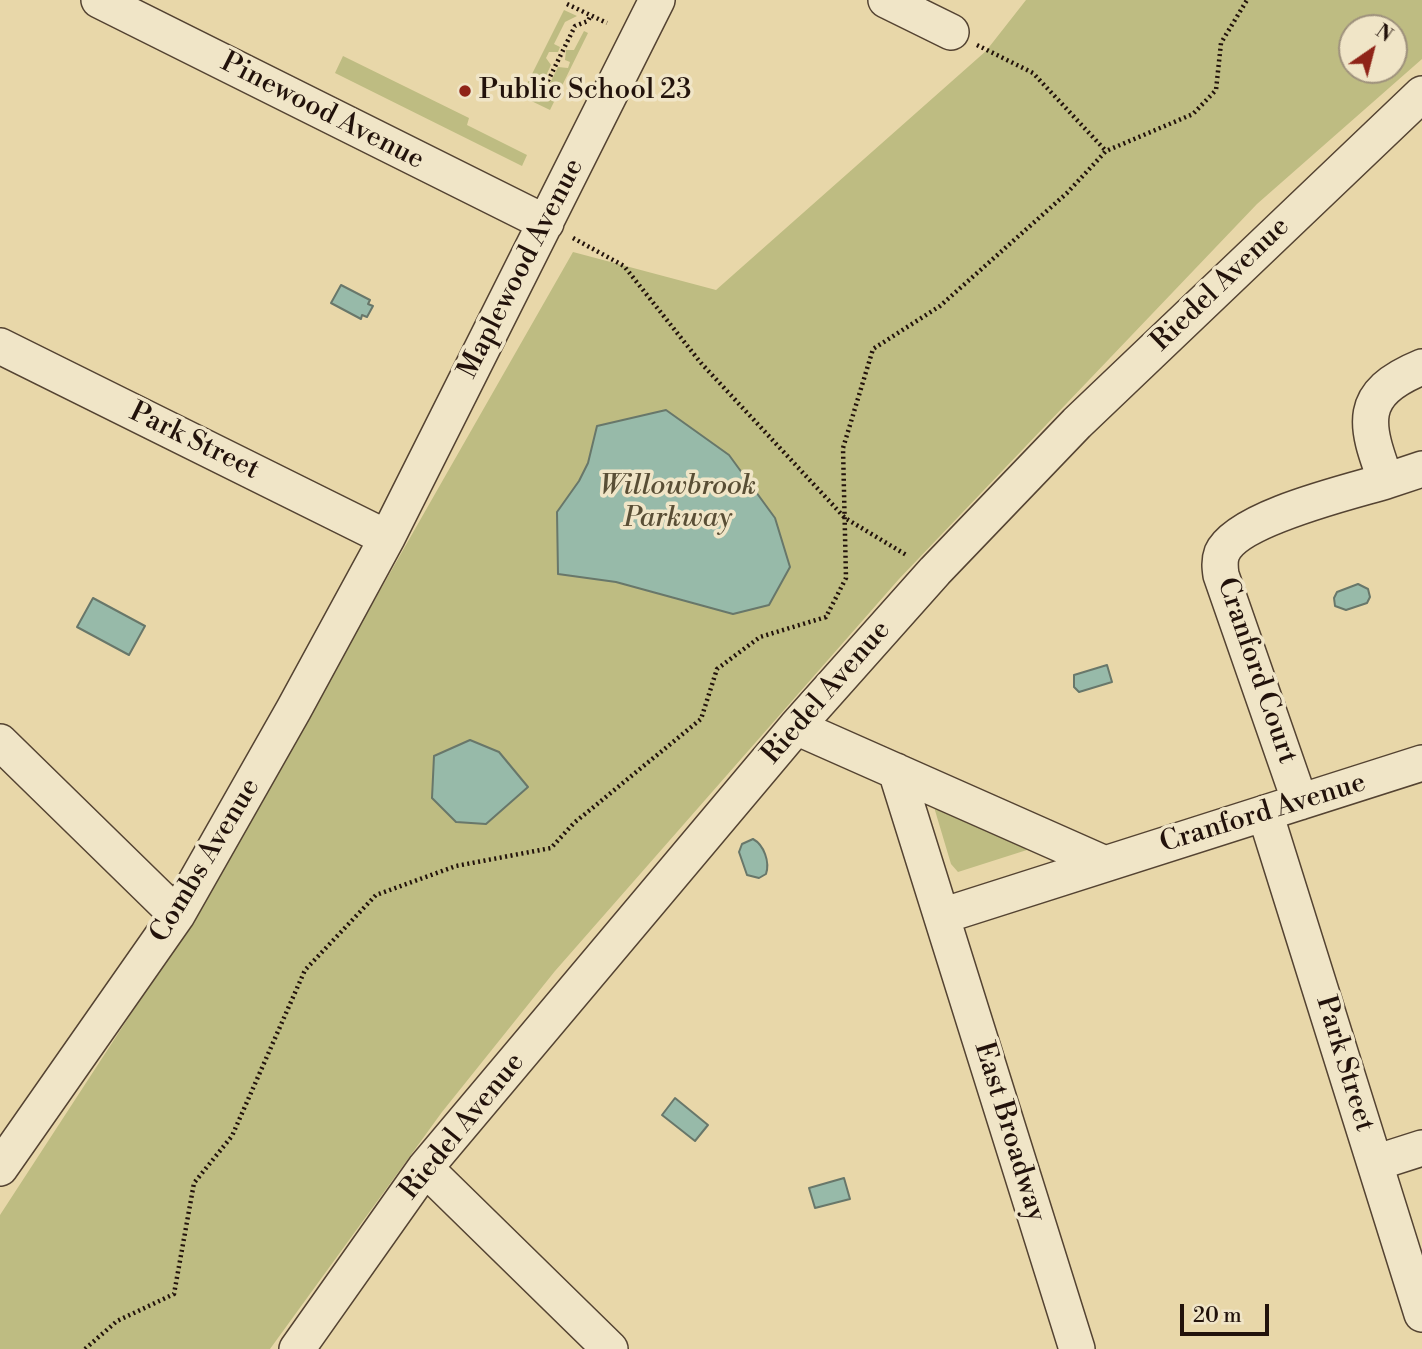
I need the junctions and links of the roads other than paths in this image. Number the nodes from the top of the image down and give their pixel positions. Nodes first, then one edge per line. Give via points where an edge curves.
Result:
1 (99, 0) edge
2 (657, 0) edge
3 (886, 0) edge
4 (951, 32) road end
5 (1422, 94) edge
6 (546, 223) junction
7 (0, 346) edge
8 (1422, 366) edge
9 (1422, 469) edge
10 (1386, 481) junction
11 (387, 538) junction
12 (796, 727) junction
13 (0, 742) edge
14 (1422, 764) edge
15 (896, 771) junction
16 (1300, 802) junction
17 (1265, 814) junction
18 (1104, 863) junction
19 (177, 915) junction
20 (942, 916) junction
21 (1422, 1148) edge
22 (1375, 1163) junction
23 (0, 1168) edge
24 (425, 1168) junction
25 (1422, 1314) edge
26 (296, 1349) edge
27 (610, 1349) edge
28 (1077, 1349) edge

1 - 6 street, Pinewood Avenue
2 - 6 street, Maplewood Avenue
3 - 4 street
5 - 12 street, Riedel Avenue via 1077,423 935,571
6 - 11 street, Maplewood Avenue
7 - 11 street, Park Street
8 - 10 street via 1389,385 1369,415 1369,432
9 - 10 street, Cranford Court
10 - 16 street, Cranford Court via 1263,519 1232,540 1223,552 1221,575
11 - 19 street, Combs Avenue
12 - 15 street
12 - 24 street, Riedel Avenue
13 - 19 street
14 - 16 street, Cranford Avenue
15 - 18 street
15 - 20 street, East Broadway
16 - 17 street, Cranford Avenue
17 - 18 street, Cranford Avenue
17 - 22 street, Park Street
18 - 20 street
19 - 23 street, Combs Avenue
20 - 28 street, East Broadway
21 - 22 street
22 - 25 street, Park Street
24 - 26 street, Riedel Avenue
24 - 27 street

